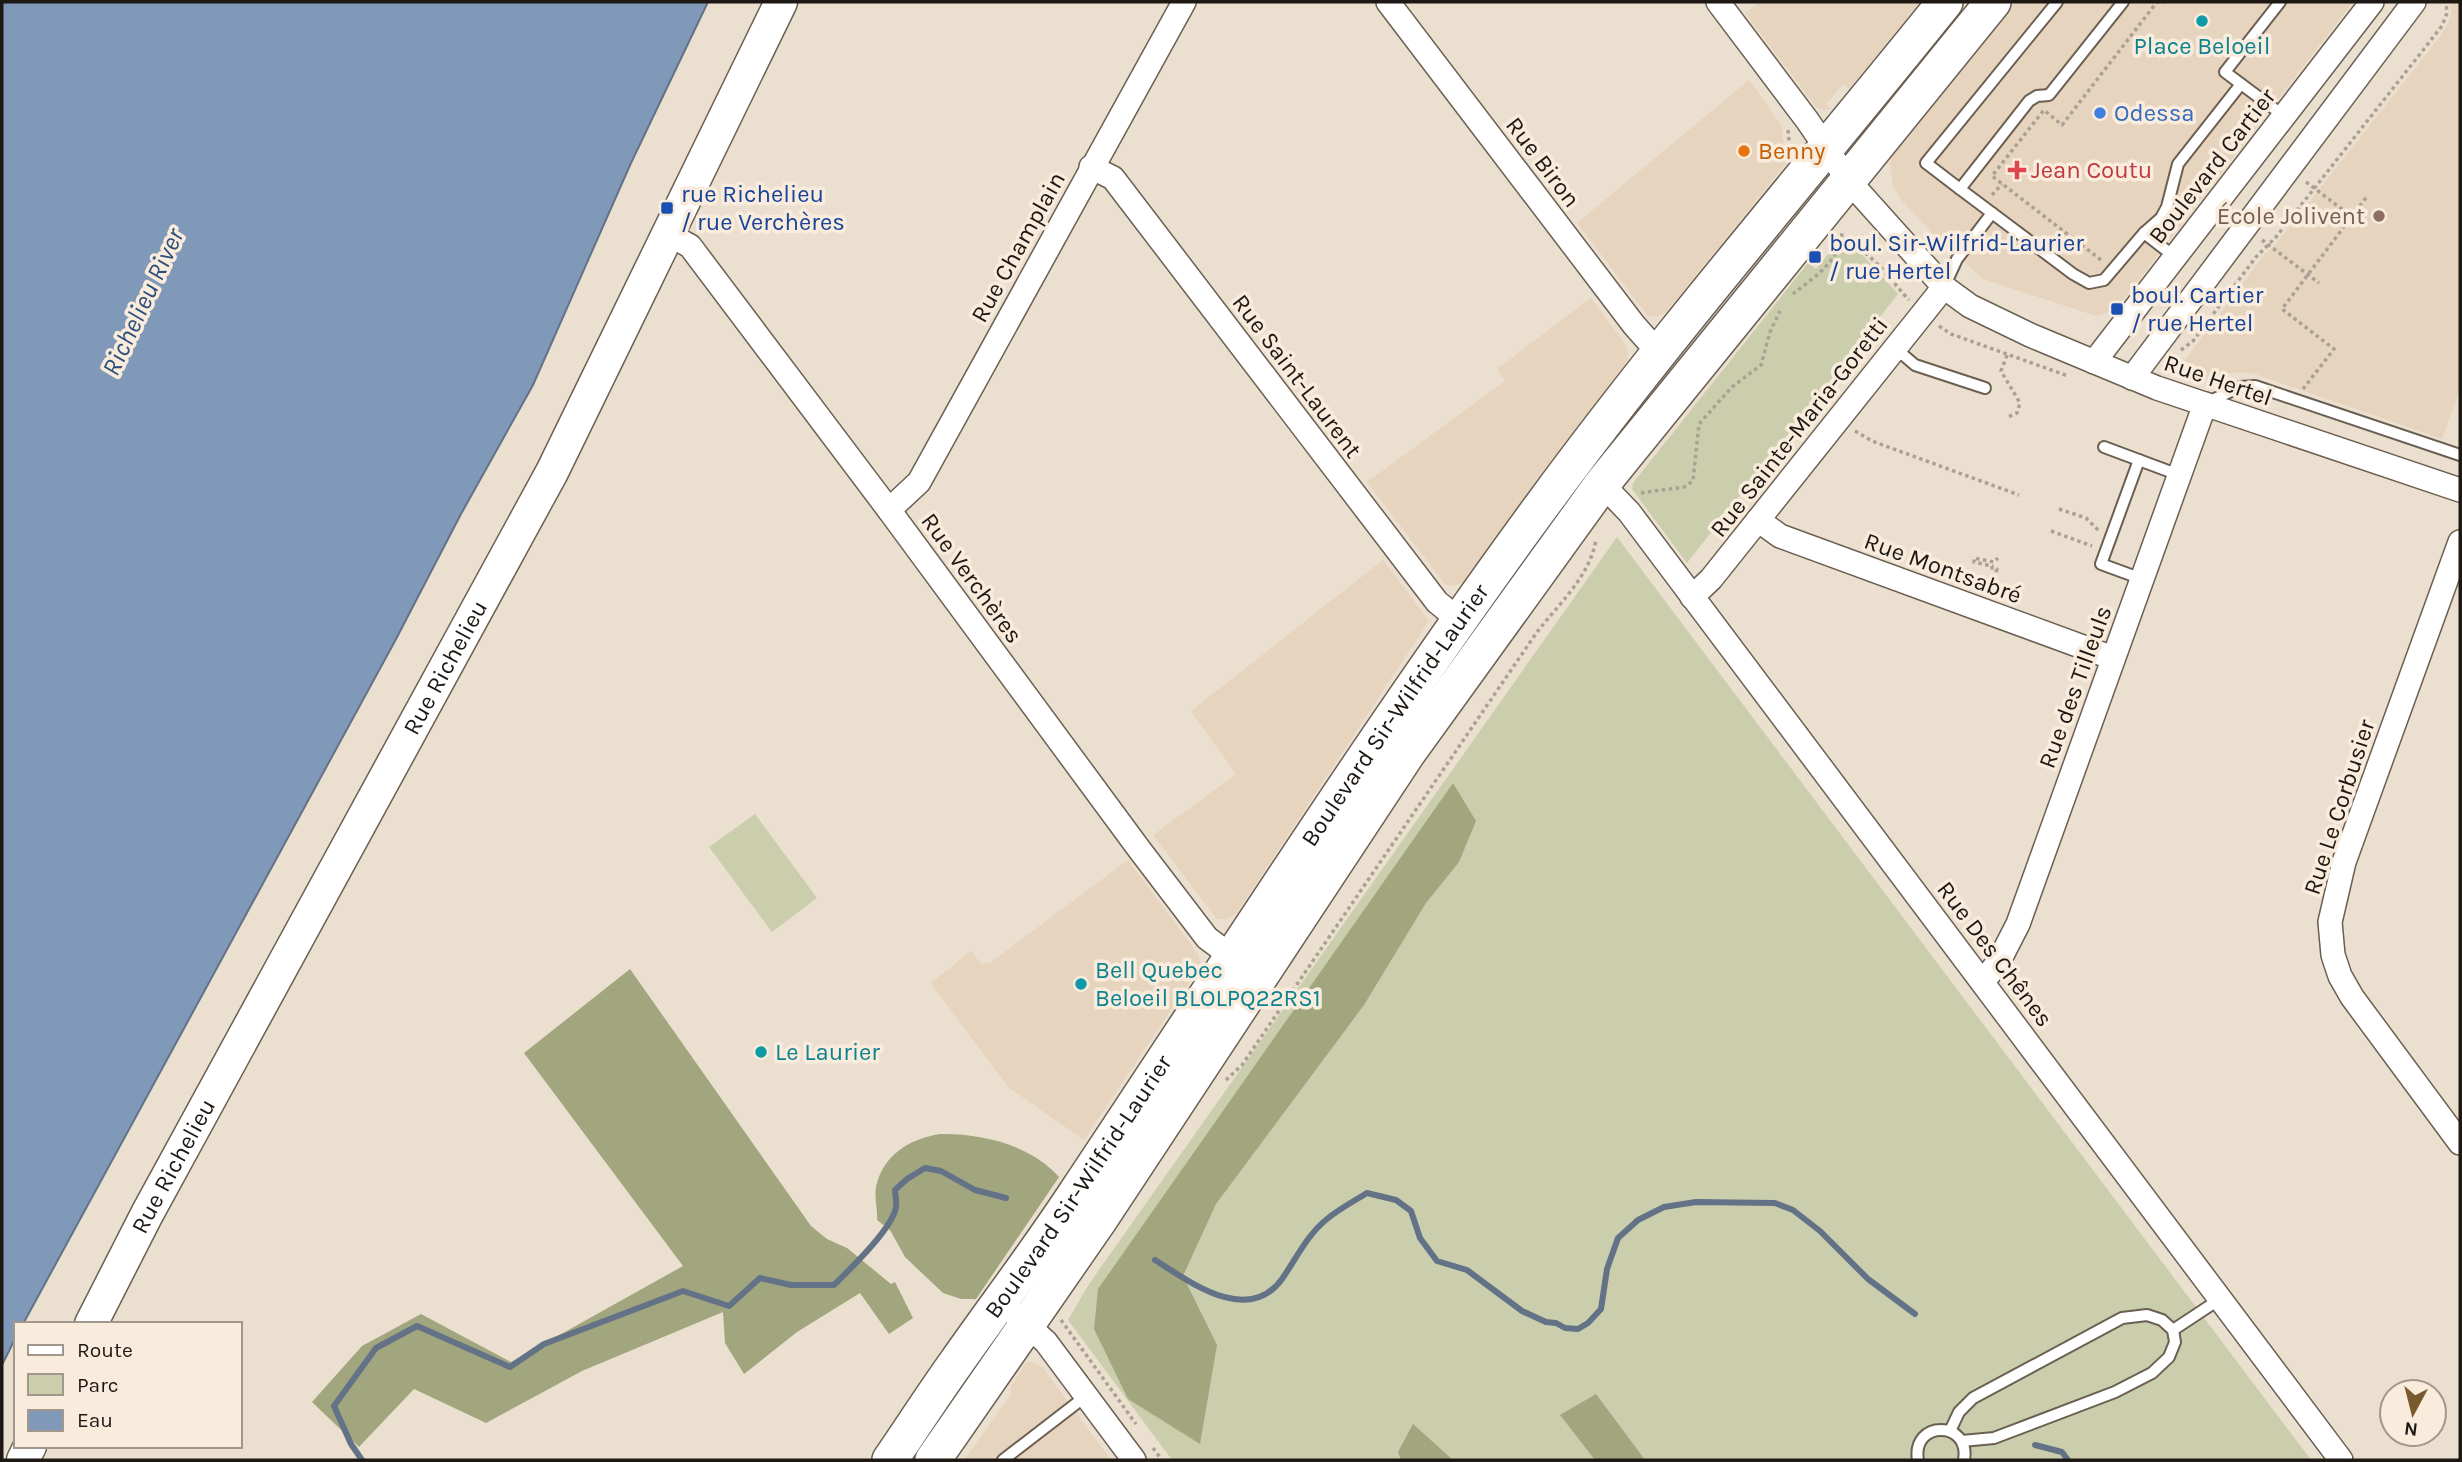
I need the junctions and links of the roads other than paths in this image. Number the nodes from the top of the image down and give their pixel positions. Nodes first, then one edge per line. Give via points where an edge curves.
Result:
1 (780, 2) edge
2 (1184, 2) edge
3 (1388, 2) edge
4 (1718, 2) edge
5 (1945, 2) edge
6 (1993, 2) edge
7 (2057, 2) edge
8 (2123, 2) edge
9 (2280, 2) edge
10 (2372, 2) edge
11 (2414, 2) edge
12 (2241, 84) junction
13 (2284, 116) junction
14 (1825, 149) junction
15 (1091, 167) junction
16 (1848, 180) junction
17 (1960, 189) junction
18 (1992, 213) junction
19 (2144, 233) junction
20 (668, 234) junction
21 (2175, 257) junction
22 (1944, 287) junction
23 (1895, 348) junction
24 (1658, 352) junction
25 (2094, 362) junction
26 (2132, 378) junction
27 (1985, 388) dead end
28 (2205, 404) junction
29 (2104, 447) dead end
30 (2460, 455) edge
31 (2139, 460) junction
32 (2179, 475) junction
33 (1618, 489) junction
34 (2460, 490) edge
35 (889, 510) junction
36 (1758, 520) junction
37 (2460, 542) edge
38 (2141, 579) junction
39 (1692, 597) junction
40 (1459, 620) junction
41 (2113, 658) junction
42 (1231, 956) junction
43 (1983, 982) junction
44 (2459, 1140) edge
45 (2220, 1299) junction
46 (1013, 1313) junction
47 (92, 1322) edge
48 (2173, 1331) junction
49 (1086, 1396) junction
50 (1950, 1431) junction
51 (1962, 1441) junction
52 (890, 1460) edge
53 (933, 1460) edge
54 (1003, 1460) edge
55 (1134, 1460) edge
56 (1918, 1460) edge
57 (1965, 1460) edge
58 (2341, 1460) edge

1 - 20 main road, Rue Richelieu
2 - 15 street, Rue Champlain
3 - 24 street, Rue Biron
4 - 14 street, Rue Hertel
5 - 14 main road, Boulevard Sir-Wilfrid-Laurier
6 - 16 main road, Boulevard Sir-Wilfrid-Laurier
7 - 17 lane via 1926,163
8 - 17 lane via 2049,96 2029,101
9 - 12 lane via 2225,72
10 - 13 street, Boulevard Cartier
11 - 26 street
12 - 13 lane
12 - 19 lane via 2178,164 2168,206
13 - 21 street, Boulevard Cartier
14 - 16 street, Rue Hertel
14 - 24 main road, Boulevard Sir-Wilfrid-Laurier
15 - 35 street, Rue Champlain via 919,482
15 - 40 street, Rue Saint-Laurent via 1113,178 1437,602
16 - 22 street, Rue Hertel
16 - 33 main road, Boulevard Sir-Wilfrid-Laurier
17 - 18 lane
18 - 19 lane via 2073,274 2093,283 2104,280
18 - 22 lane via 1957,259
19 - 21 lane
20 - 35 street, Rue Verchères via 690,246
20 - 47 main road, Rue Richelieu via 506,561
21 - 25 street, Boulevard Cartier
22 - 23 street, Rue Sainte-Maria-Goretti
22 - 25 street, Rue Hertel via 2002,323
23 - 27 lane via 1915,365
23 - 36 street, Rue Sainte-Maria-Goretti
24 - 40 main road, Boulevard Sir-Wilfrid-Laurier
25 - 26 street, Rue Hertel
26 - 28 street, Rue Hertel
28 - 30 lane via 2241,387 2255,386
28 - 32 street, Rue des Tilleuls
28 - 34 street, Rue Hertel
29 - 31 lane
31 - 32 lane
31 - 38 lane via 2101,564
32 - 38 street, Rue des Tilleuls
33 - 39 street, Rue Des Chênes via 1629,512
33 - 46 main road, Boulevard Sir-Wilfrid-Laurier via 1406,754 1098,1222
35 - 42 street, Rue Verchères via 1207,938
36 - 39 street, Rue Sainte-Maria-Goretti
36 - 41 street, Rue Montsabré via 1780,536
37 - 44 street, Rue Le Corbusier via 2344,862 2333,899 2330,933 2336,966 2352,997
38 - 41 street, Rue des Tilleuls
39 - 43 street, Rue Des Chênes
40 - 42 main road, Boulevard Sir-Wilfrid-Laurier
41 - 43 street, Rue des Tilleuls via 2018,924
42 - 46 main road, Boulevard Sir-Wilfrid-Laurier via 1076,1194
43 - 45 street, Rue Des Chênes
45 - 48 lane
45 - 58 street, Rue Des Chênes
46 - 49 street via 1046,1342
46 - 52 main road, Boulevard Sir-Wilfrid-Laurier via 953,1366
46 - 53 main road, Boulevard Sir-Wilfrid-Laurier
48 - 50 lane via 2162,1320 2147,1315 2122,1318 1973,1398
48 - 51 lane via 2175,1342 2169,1357 2152,1373 1994,1438
49 - 54 lane
49 - 55 street
50 - 51 lane
50 - 56 lane via 1927,1434 1918,1447
51 - 57 lane

